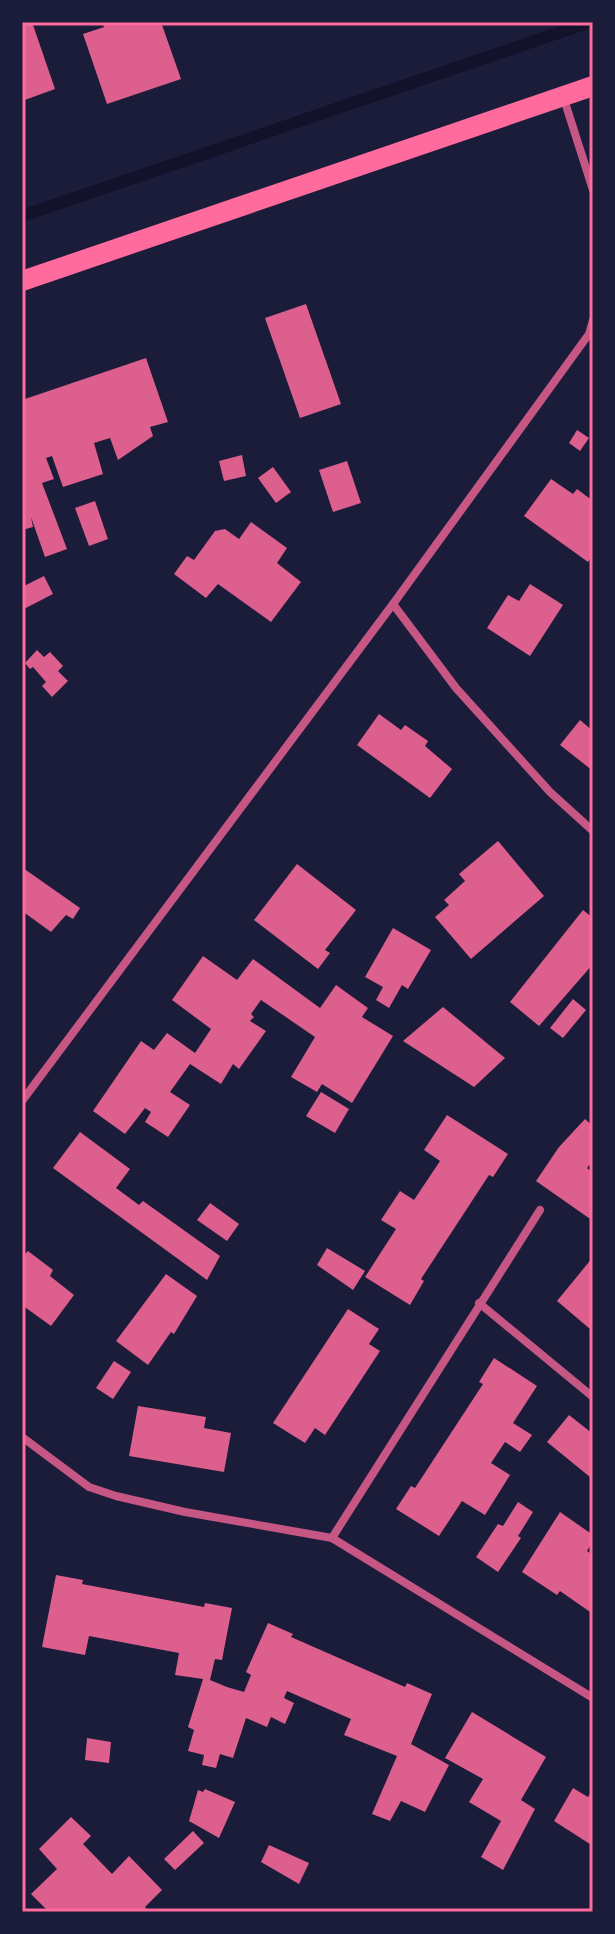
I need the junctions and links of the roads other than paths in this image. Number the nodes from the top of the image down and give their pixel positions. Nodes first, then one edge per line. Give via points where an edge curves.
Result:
1 (593, 86) edge
2 (563, 96) junction
3 (593, 190) edge
4 (22, 281) edge
5 (593, 320) edge
6 (393, 604) junction
7 (593, 831) edge
8 (22, 1101) edge
9 (540, 1210) dead end
10 (479, 1303) junction
11 (593, 1397) edge
12 (22, 1437) edge
13 (332, 1538) junction
14 (593, 1698) edge

1 - 2 main road
2 - 3 street
2 - 4 main road
5 - 6 street via 589,334
6 - 7 street via 456,688 550,792
6 - 8 street
9 - 10 street
10 - 11 street
10 - 13 street
12 - 13 street via 89,1487 116,1496
13 - 14 street

